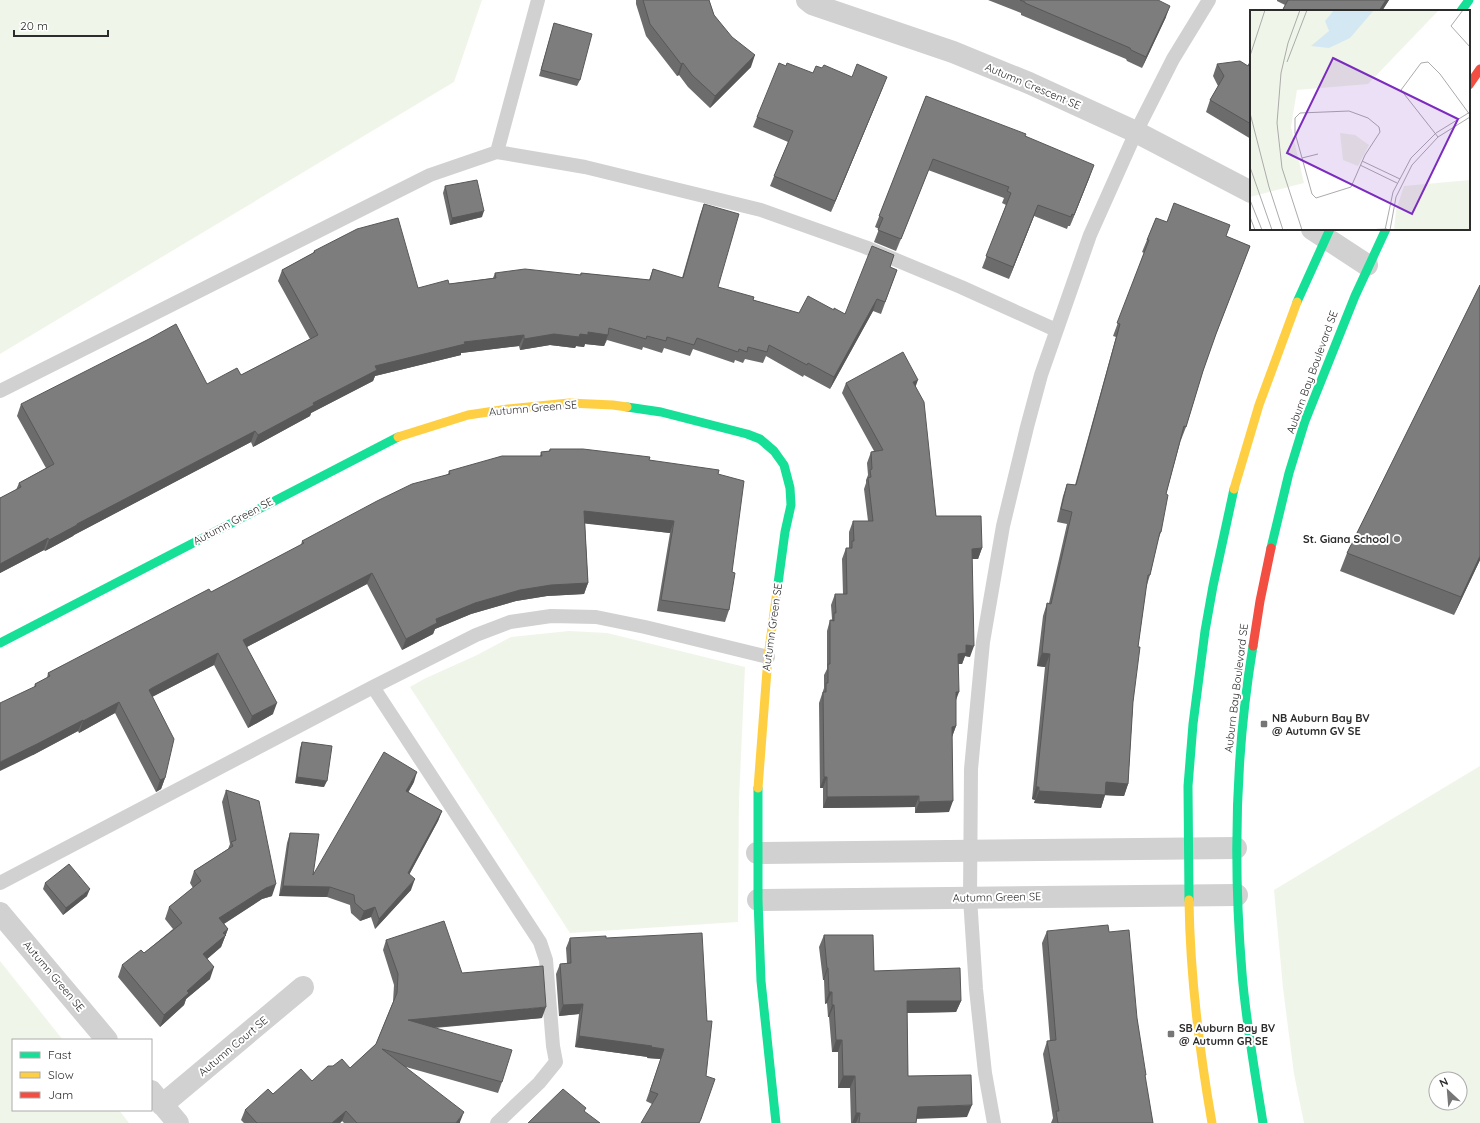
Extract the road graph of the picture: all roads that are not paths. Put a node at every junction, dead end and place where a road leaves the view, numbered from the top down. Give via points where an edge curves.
1 (538, 0) edge
2 (807, 0) edge
3 (1209, 0) edge
4 (1469, 0) edge
5 (1462, 10) edge
6 (1480, 70) edge
7 (1470, 84) edge
8 (1136, 132) junction
9 (497, 152) junction
10 (1250, 191) edge
11 (1385, 230) edge
12 (1322, 232) edge
13 (1367, 265) junction
14 (1056, 330) junction
15 (0, 391) edge
16 (0, 642) edge
17 (768, 657) junction
18 (373, 687) junction
19 (1236, 848) junction
20 (1187, 849) junction
21 (970, 852) junction
22 (757, 853) junction
23 (0, 883) edge
24 (1187, 895) junction
25 (1237, 895) junction
26 (970, 898) junction
27 (758, 900) junction
28 (0, 912) edge
29 (303, 988) dead end
30 (106, 1039) edge
31 (157, 1098) edge
32 (178, 1123) edge
33 (497, 1123) edge
34 (776, 1123) edge
35 (994, 1123) edge
36 (1212, 1123) edge
37 (1264, 1123) edge

1 - 9 lane
2 - 8 street, Autumn Crescent SE via 812,4 953,52
3 - 8 lane via 1173,59
4 - 5 street
6 - 7 street
8 - 10 street, Autumn Crescent SE
8 - 14 lane via 1090,235
9 - 14 lane via 585,167 761,210 865,247
9 - 15 lane via 430,175
11 - 13 street, Auburn Bay Boulevard SE
12 - 13 street
12 - 20 street via 1264,389 1239,468 1212,586 1195,701 1188,779
13 - 19 street, Auburn Bay Boulevard SE via 1305,421 1266,565 1250,653 1240,741
14 - 21 lane via 1041,375 1003,526 983,642 971,769
16 - 17 street, Autumn Green SE via 394,438 468,415 569,403 613,405 661,412 747,434 760,439 774,451 784,465 788,477 791,505
17 - 18 lane via 596,617 551,616 510,622 476,635
17 - 22 street, Autumn Green SE via 758,781
18 - 23 lane
18 - 33 lane via 540,942 546,960 556,1062 539,1083
19 - 20 street
19 - 25 street, Auburn Bay Boulevard SE
20 - 21 street
20 - 24 street
21 - 22 street
21 - 26 lane
22 - 27 street, Autumn Green SE
24 - 25 street, Autumn Green SE
24 - 26 street, Autumn Green SE
24 - 36 street via 1195,1004
25 - 37 street, Auburn Bay Boulevard SE via 1247,1030
26 - 27 street, Autumn Green SE
26 - 35 lane via 976,989 985,1073
27 - 34 street, Autumn Green SE via 761,981
28 - 30 street, Autumn Green SE
29 - 31 street, Autumn Court SE
31 - 32 street

